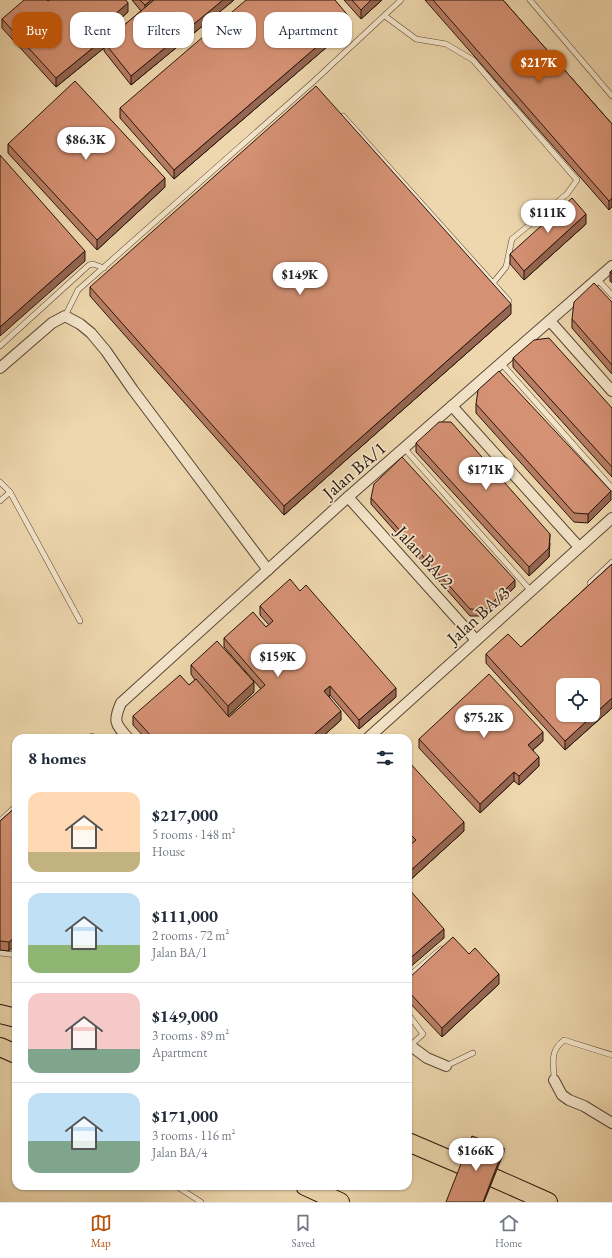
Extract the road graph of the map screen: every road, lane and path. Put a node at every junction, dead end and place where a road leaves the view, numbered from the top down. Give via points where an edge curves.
1 (402, 0) edge
2 (530, 0) edge
3 (385, 16) junction
4 (313, 82) junction
5 (318, 88) edge
6 (612, 96) edge
7 (340, 112) edge
8 (612, 266) edge
9 (104, 268) junction
10 (597, 279) junction
11 (493, 283) junction
12 (612, 296) edge
13 (509, 301) edge
14 (65, 316) junction
15 (550, 321) junction
16 (0, 346) edge
17 (501, 364) junction
18 (0, 368) edge
19 (612, 391) edge
20 (452, 406) junction
21 (404, 448) junction
22 (0, 482) edge
23 (612, 488) edge
24 (10, 492) junction
25 (348, 497) junction
26 (0, 502) edge
27 (612, 518) edge
28 (579, 547) junction
29 (612, 562) edge
30 (268, 570) junction
31 (590, 583) edge
32 (531, 591) junction
33 (80, 621) dead end
34 (476, 640) junction
35 (124, 734) edge
36 (372, 734) edge
37 (12, 810) edge
38 (0, 821) edge
39 (445, 945) edge
40 (0, 953) edge
41 (12, 954) edge
42 (412, 974) edge
43 (0, 1014) edge
44 (12, 1017) edge
45 (412, 1019) edge
46 (412, 1043) edge
47 (412, 1047) edge
48 (473, 1054) dead end
49 (612, 1055) edge
50 (446, 1066) joint
51 (554, 1080) joint
52 (612, 1123) edge
53 (412, 1144) edge
54 (462, 1165) edge
55 (494, 1178) edge
56 (182, 1190) edge
57 (312, 1190) edge
58 (329, 1199) edge
59 (201, 1202) edge
60 (548, 1202) edge

1 - 3 lane
2 - 6 lane
3 - 4 lane
3 - 11 lane via 416,39 446,44 473,60 577,180 567,194 512,239 506,267
4 - 5 lane
4 - 9 lane
7 - 11 lane
8 - 10 street, Jalan BA/1
9 - 14 lane via 78,290
9 - 16 lane via 89,265
10 - 12 lane
10 - 15 street, Jalan BA/1
11 - 13 lane
14 - 18 street via 52,323
14 - 30 street via 80,324 101,345
15 - 17 street, Jalan BA/1
15 - 19 street
17 - 20 street, Jalan BA/1
17 - 23 lane
20 - 21 street, Jalan BA/1
20 - 28 street
21 - 25 street, Jalan BA/1
21 - 32 lane
22 - 24 lane
24 - 26 lane
24 - 33 lane
25 - 30 street, Jalan BA/1
25 - 34 street, Jalan BA/2
27 - 28 street, Jalan BA/3
28 - 32 street, Jalan BA/3
29 - 31 lane
30 - 35 street, Jalan BA/1 via 121,703 116,715 118,727
32 - 34 street, Jalan BA/3
34 - 36 street, Jalan BA/3
37 - 38 lane
39 - 42 lane
40 - 41 lane
43 - 44 highway
45 - 46 lane via 423,1034
47 - 50 street via 427,1058
48 - 50 lane
49 - 51 lane via 564,1040 557,1045 554,1052
51 - 52 street via 562,1095
53 - 54 highway
55 - 60 highway
56 - 59 lane
57 - 58 highway

